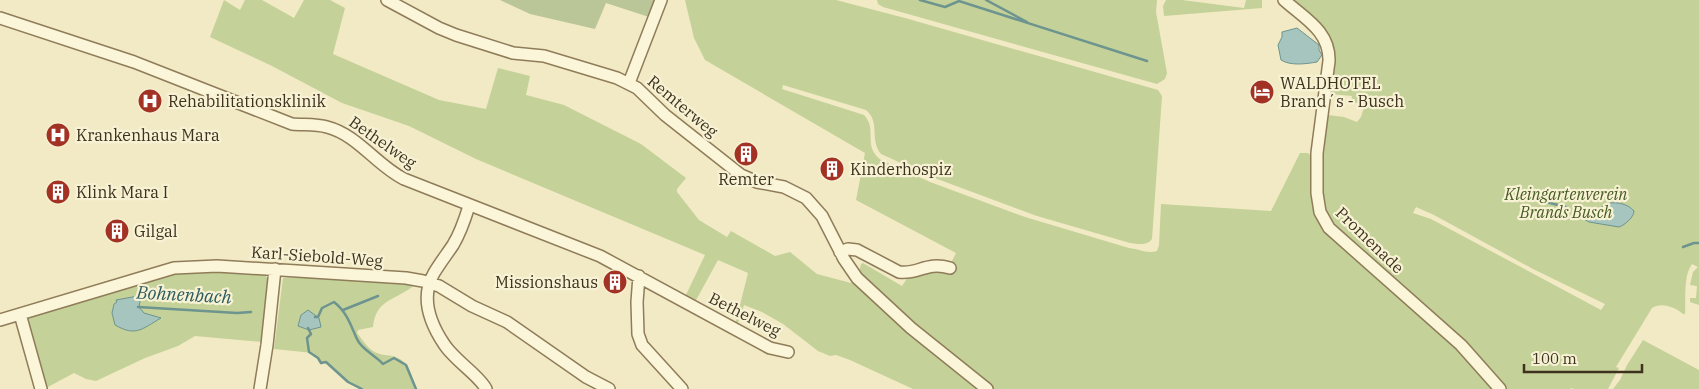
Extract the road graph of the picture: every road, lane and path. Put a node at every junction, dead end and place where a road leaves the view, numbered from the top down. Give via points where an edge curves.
1 (387, 0) edge
2 (661, 0) edge
3 (1284, 0) edge
4 (0, 18) edge
5 (629, 83) junction
6 (469, 206) junction
7 (840, 252) junction
8 (950, 268) dead end
9 (276, 270) junction
10 (639, 276) junction
11 (429, 283) junction
12 (20, 314) junction
13 (0, 320) edge
14 (788, 352) dead end
15 (41, 389) edge
16 (260, 389) edge
17 (486, 389) edge
18 (609, 389) edge
19 (682, 389) edge
20 (987, 389) edge
21 (1500, 389) edge

1 - 5 street, Remterweg via 456,35 513,53 544,56
2 - 5 street
3 - 21 street, Promenade via 1318,29 1328,46 1329,61 1317,153 1317,192 1323,218 1329,228 1461,345
4 - 6 street, Bethelweg via 134,62 292,124 340,131 396,175
5 - 7 street, Remterweg via 741,175 784,187 806,198 822,216
6 - 10 street, Bethelweg via 600,256
6 - 11 street via 460,232
7 - 8 street via 857,250 899,272 931,265
7 - 20 street, Remterweg via 851,270 870,290
9 - 11 street, Karl-Siebold-Weg via 406,278
9 - 12 street, Karl-Siebold-Weg via 217,266 174,268
9 - 16 street
10 - 14 street, Bethelweg via 770,348
10 - 19 street via 638,334 642,345
11 - 17 street via 426,296 436,330 452,355
11 - 18 street, Karl-Siebold-Weg via 507,322 586,377
12 - 13 street, Karl-Siebold-Weg
12 - 15 street

